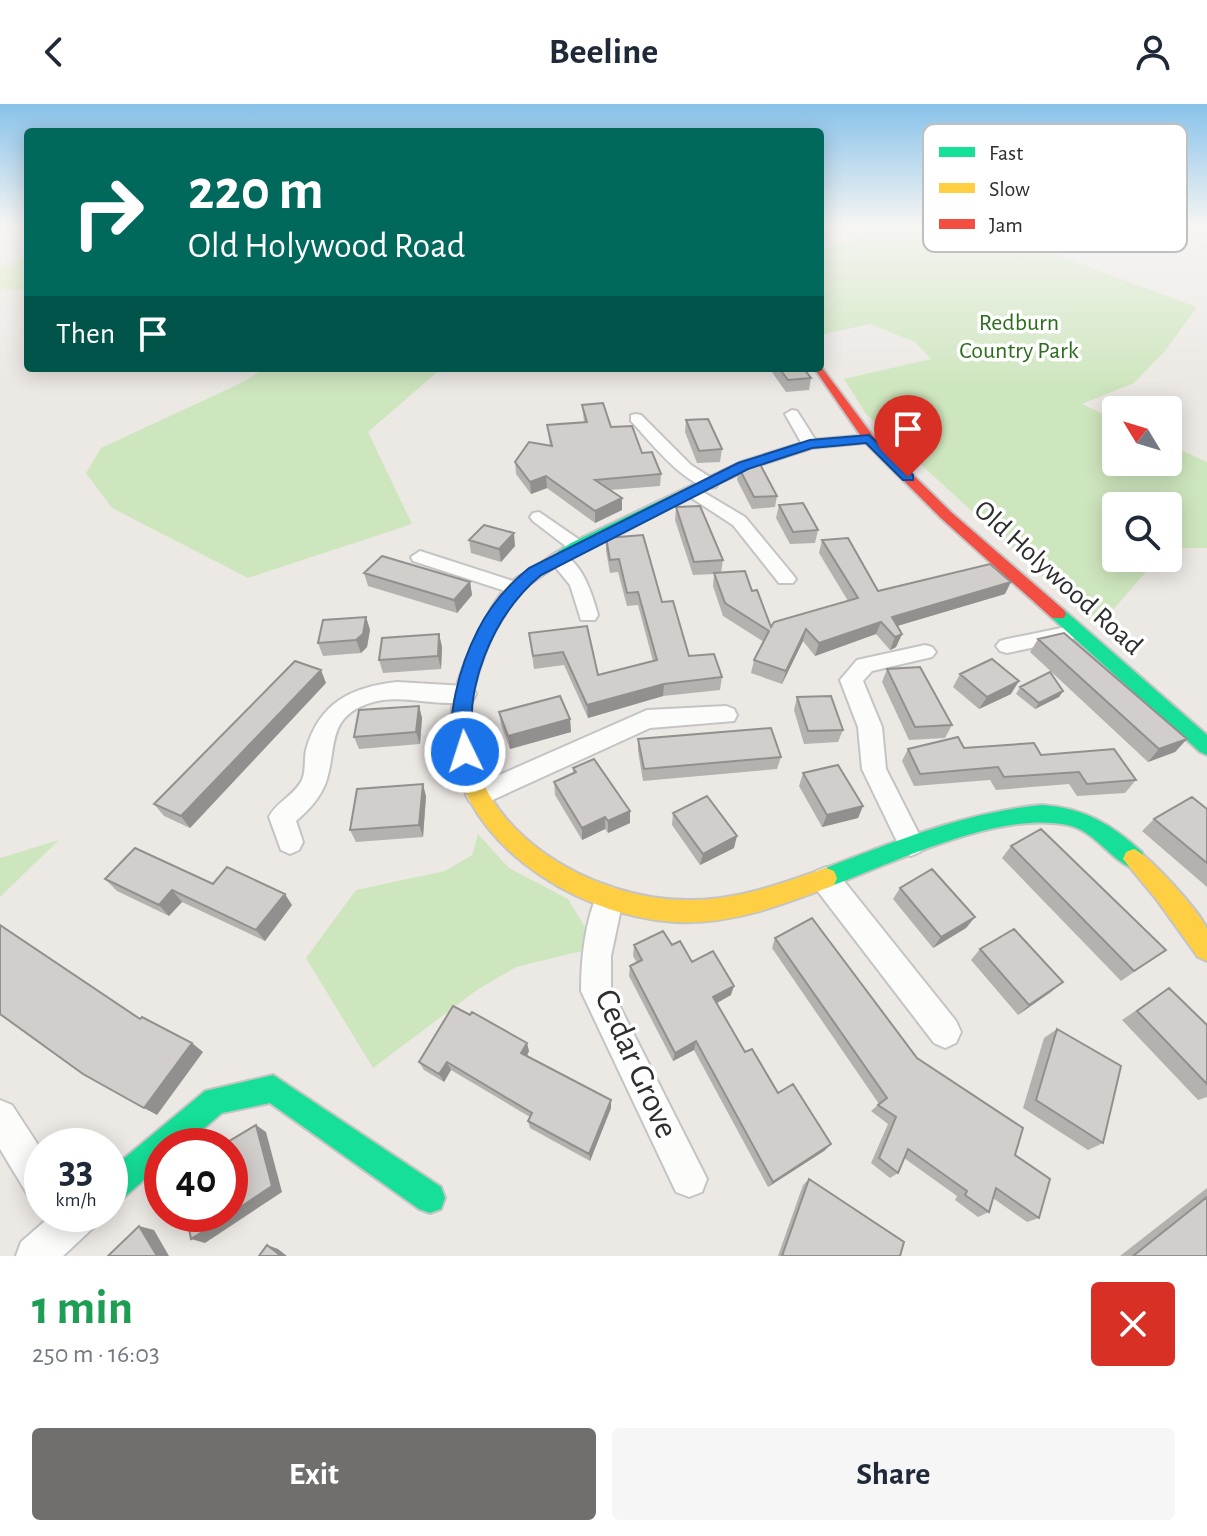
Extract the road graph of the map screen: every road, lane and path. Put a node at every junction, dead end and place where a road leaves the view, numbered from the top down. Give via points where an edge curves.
1 (822, 372) edge
2 (792, 414) dead end
3 (636, 418) dead end
4 (869, 439) junction
5 (810, 444) junction
6 (702, 487) junction
7 (539, 517) dead end
8 (578, 547) junction
9 (420, 557) dead end
10 (557, 558) junction
11 (786, 579) dead end
12 (515, 588) junction
13 (588, 615) dead end
14 (1075, 632) junction
15 (1007, 646) dead end
16 (925, 652) dead end
17 (465, 694) junction
18 (726, 715) dead end
19 (1207, 747) edge
20 (479, 795) junction
21 (290, 842) dead end
22 (911, 844) junction
23 (826, 880) junction
24 (609, 899) junction
25 (1207, 949) edge
26 (945, 1032) dead end
27 (0, 1117) edge
28 (24, 1155) edge
29 (128, 1174) edge
30 (689, 1179) dead end
31 (430, 1198) dead end
32 (57, 1232) edge
33 (35, 1256) edge

1 - 4 street, Old Holywood Road
2 - 5 street
3 - 6 street
4 - 5 street
4 - 14 street, Old Holywood Road
5 - 6 street via 743,466
6 - 8 street
6 - 11 street via 739,521
7 - 8 street
8 - 10 street
9 - 12 street
10 - 12 street
10 - 13 street via 579,584
12 - 17 street via 485,632
14 - 15 street
14 - 19 street, Old Holywood Road
16 - 22 street via 865,665 851,680 870,727 874,769
17 - 20 street via 460,728
17 - 21 street via 386,691 355,696 329,720 318,749 316,776 299,805 282,817
18 - 20 street via 647,719
20 - 24 street via 497,824 551,872
22 - 23 street
22 - 25 street via 1016,817 1069,815 1108,834 1164,888
23 - 24 street via 756,904 705,912 650,910
23 - 26 street
24 - 30 street, Cedar Grove via 596,956 596,991
27 - 28 street
29 - 31 street via 215,1101 273,1089
32 - 33 street

